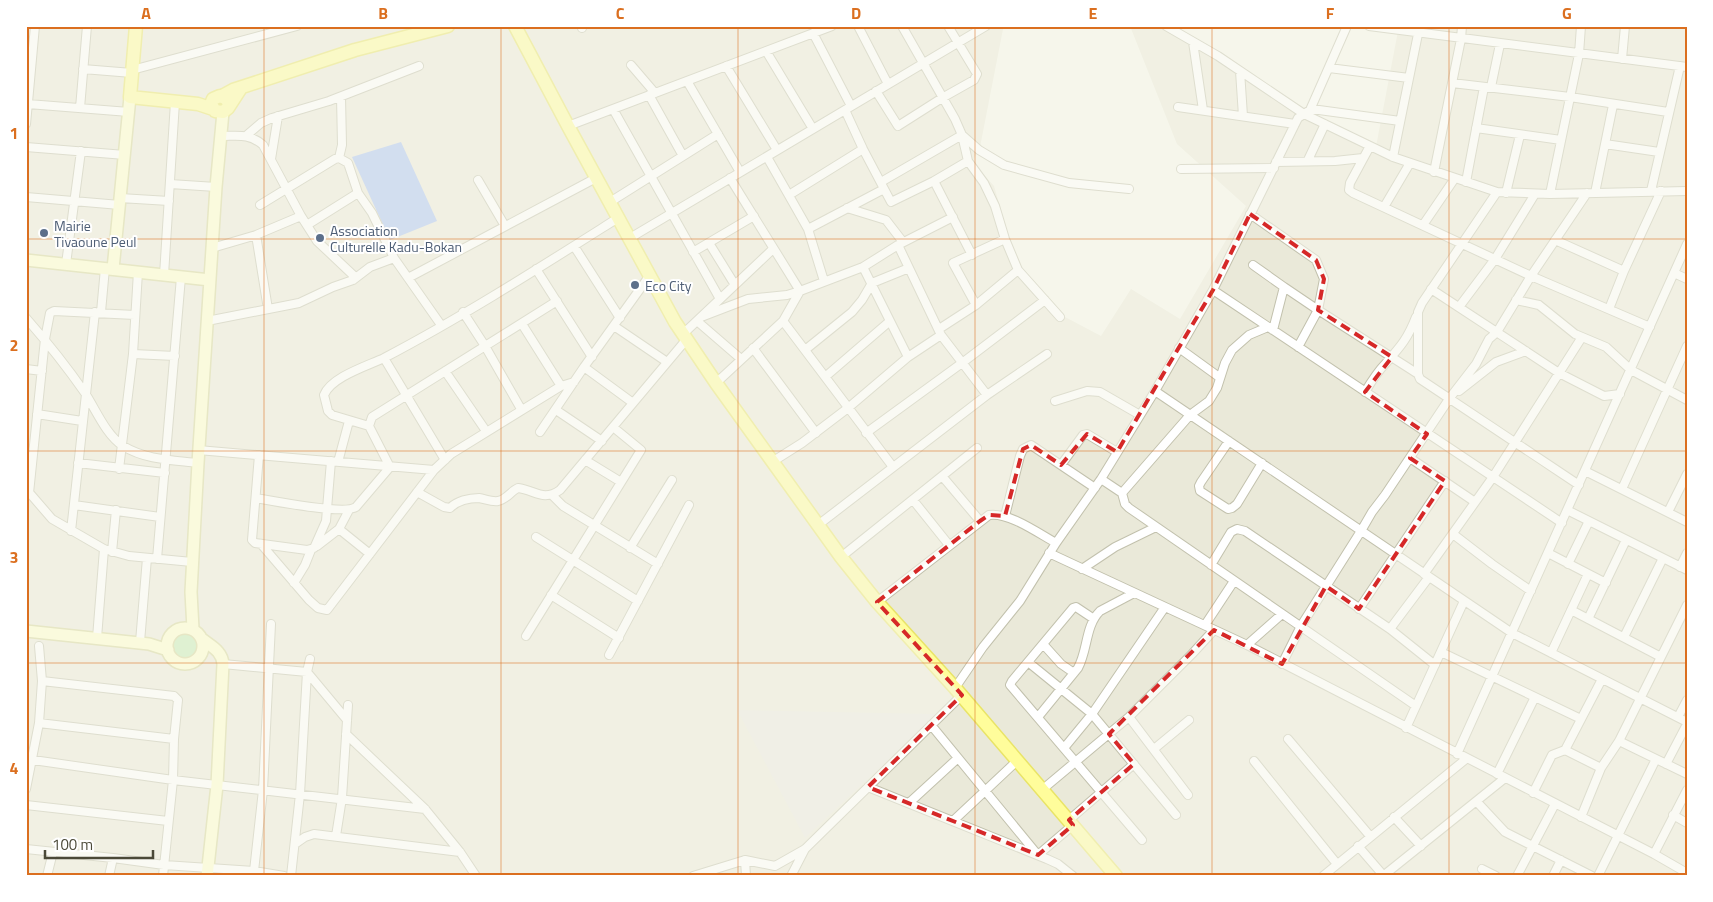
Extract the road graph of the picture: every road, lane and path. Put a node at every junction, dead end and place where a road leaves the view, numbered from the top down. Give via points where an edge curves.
1 (35, 26) edge
2 (87, 26) edge
3 (136, 26) edge
4 (297, 26) edge
5 (448, 26) edge
6 (515, 26) edge
7 (832, 26) edge
8 (858, 26) edge
9 (902, 26) edge
10 (948, 26) edge
11 (986, 26) edge
12 (1166, 26) edge
13 (1347, 26) edge
14 (1369, 26) edge
15 (1462, 26) edge
16 (1581, 26) edge
17 (1625, 26) edge
18 (813, 33) junction
19 (1418, 34) junction
20 (1461, 39) junction
21 (1193, 42) junction
22 (958, 43) junction
23 (1500, 44) junction
24 (30, 47) edge
25 (766, 51) junction
26 (1579, 54) junction
27 (1622, 59) junction
28 (923, 64) junction
29 (631, 65) dead end
30 (419, 66) dead end
31 (726, 66) junction
32 (1684, 67) edge
33 (1329, 68) junction
34 (83, 69) junction
35 (1240, 71) junction
36 (132, 72) junction
37 (1409, 78) junction
38 (687, 81) junction
39 (1452, 83) junction
40 (888, 84) junction
41 (28, 86) edge
42 (1487, 87) junction
43 (876, 91) junction
44 (652, 94) junction
45 (130, 97) junction
46 (340, 97) junction
47 (1570, 97) junction
48 (942, 98) junction
49 (175, 102) junction
50 (28, 104) junction
51 (220, 104) junction
52 (1613, 105) junction
53 (1178, 107) dead end
54 (80, 108) junction
55 (848, 108) junction
56 (613, 109) junction
57 (1203, 110) junction
58 (129, 112) junction
59 (1307, 112) junction
60 (1668, 112) junction
61 (278, 116) junction
62 (1243, 116) junction
63 (1400, 121) junction
64 (26, 124) edge
65 (1296, 124) junction
66 (1325, 124) junction
67 (568, 126) junction
68 (1476, 128) junction
69 (813, 129) junction
70 (718, 134) junction
71 (247, 135) junction
72 (962, 135) junction
73 (1520, 135) junction
74 (221, 136) junction
75 (1562, 140) junction
76 (1605, 144) junction
77 (1370, 146) junction
78 (26, 147) edge
79 (863, 149) junction
80 (777, 150) junction
81 (81, 151) junction
82 (1659, 152) junction
83 (125, 156) junction
84 (683, 156) junction
85 (767, 157) junction
86 (1393, 157) junction
87 (339, 158) junction
88 (1363, 158) junction
89 (271, 159) junction
90 (1308, 160) junction
91 (968, 161) junction
92 (1410, 164) junction
93 (1275, 165) junction
94 (1181, 169) dead end
95 (740, 172) junction
96 (1434, 172) junction
97 (651, 176) junction
98 (596, 178) junction
99 (730, 178) junction
100 (1456, 178) junction
101 (478, 180) dead end
102 (934, 181) junction
103 (1466, 182) junction
104 (170, 184) junction
105 (883, 185) junction
106 (216, 187) junction
107 (287, 189) junction
108 (1129, 189) dead end
109 (1651, 191) junction
110 (1661, 191) junction
111 (1687, 191) edge
112 (1498, 192) junction
113 (358, 193) junction
114 (1591, 193) junction
115 (1506, 194) junction
116 (1535, 194) junction
117 (1550, 194) junction
118 (789, 195) junction
119 (26, 197) edge
120 (73, 201) junction
121 (120, 201) junction
122 (168, 201) junction
123 (610, 202) junction
124 (260, 205) dead end
125 (1384, 207) junction
126 (848, 208) junction
127 (672, 213) junction
128 (1250, 214) junction
129 (301, 216) junction
130 (754, 216) junction
131 (953, 216) junction
132 (618, 218) junction
133 (307, 225) junction
134 (1423, 225) junction
135 (505, 226) junction
136 (808, 229) junction
137 (256, 235) junction
138 (630, 238) junction
139 (1005, 239) junction
140 (1555, 240) junction
141 (708, 243) junction
142 (901, 243) junction
143 (1462, 243) junction
144 (1687, 244) edge
145 (574, 246) junction
146 (212, 248) junction
147 (773, 249) junction
148 (693, 252) junction
149 (972, 255) junction
150 (394, 258) junction
151 (1495, 259) junction
152 (26, 260) edge
153 (66, 264) junction
154 (1253, 265) dead end
155 (863, 267) junction
156 (909, 268) junction
157 (109, 269) junction
158 (536, 269) junction
159 (1018, 270) junction
160 (1624, 271) junction
161 (138, 272) junction
162 (1674, 273) junction
163 (164, 275) junction
164 (650, 275) junction
165 (1531, 276) junction
166 (181, 277) junction
167 (408, 278) junction
168 (1687, 279) edge
169 (210, 280) junction
170 (353, 280) junction
171 (824, 281) junction
172 (872, 283) junction
173 (735, 285) junction
174 (1284, 287) junction
175 (1431, 289) junction
176 (1212, 290) junction
177 (800, 291) junction
178 (720, 299) junction
179 (1044, 300) junction
180 (1516, 300) junction
181 (557, 302) junction
182 (976, 305) junction
183 (1459, 307) junction
184 (268, 309) junction
185 (1609, 309) junction
186 (1318, 310) junction
187 (98, 312) junction
188 (463, 312) junction
189 (1418, 312) junction
190 (135, 315) junction
191 (1060, 317) dead end
192 (26, 318) edge
193 (620, 318) junction
194 (699, 319) junction
195 (207, 320) junction
196 (783, 321) junction
197 (890, 322) junction
198 (522, 324) junction
199 (441, 325) junction
200 (614, 326) junction
201 (1650, 327) junction
202 (1271, 328) junction
203 (940, 332) junction
204 (1497, 332) junction
205 (685, 337) junction
206 (1582, 337) junction
207 (45, 339) junction
208 (485, 346) junction
209 (1687, 346) edge
210 (1298, 347) junction
211 (753, 348) junction
212 (1179, 348) junction
213 (805, 350) junction
214 (1526, 352) junction
215 (133, 354) junction
216 (1047, 354) dead end
217 (175, 356) junction
218 (908, 356) junction
219 (592, 357) junction
220 (1392, 357) junction
221 (1685, 357) edge
222 (384, 358) junction
223 (741, 359) junction
224 (667, 362) junction
225 (962, 363) junction
226 (584, 367) junction
227 (26, 369) edge
228 (42, 370) junction
229 (1630, 370) junction
230 (445, 371) junction
231 (1559, 373) junction
232 (1418, 374) junction
233 (825, 377) junction
234 (1220, 377) junction
235 (574, 382) junction
236 (716, 383) junction
237 (561, 386) junction
238 (1667, 390) junction
239 (1155, 391) junction
240 (1365, 392) junction
241 (85, 393) junction
242 (406, 394) junction
243 (1620, 394) junction
244 (988, 395) junction
245 (1449, 399) junction
246 (1687, 400) edge
247 (1055, 401) dead end
248 (633, 403) junction
249 (848, 408) junction
250 (521, 409) junction
251 (556, 410) junction
252 (37, 414) junction
253 (1140, 414) junction
254 (1190, 414) junction
255 (82, 421) junction
256 (349, 421) junction
257 (369, 426) junction
258 (613, 427) junction
259 (486, 432) junction
260 (540, 432) dead end
261 (816, 432) junction
262 (866, 433) junction
263 (1426, 434) junction
264 (1228, 440) junction
265 (602, 441) junction
266 (1515, 443) junction
267 (121, 445) junction
268 (976, 448) dead end
269 (198, 450) junction
270 (1117, 452) junction
271 (259, 455) junction
272 (1410, 458) junction
273 (166, 460) junction
274 (445, 460) junction
275 (585, 460) junction
276 (335, 462) junction
277 (772, 462) junction
278 (78, 463) junction
279 (198, 463) junction
280 (1262, 463) junction
281 (1061, 465) junction
282 (390, 466) junction
283 (893, 467) junction
284 (119, 468) junction
285 (434, 470) junction
286 (1585, 471) junction
287 (164, 473) junction
288 (1687, 474) edge
289 (942, 476) junction
290 (1493, 477) junction
291 (1101, 479) junction
292 (672, 480) dead end
293 (1444, 481) junction
294 (621, 482) junction
295 (1579, 485) junction
296 (1095, 488) junction
297 (1622, 489) junction
298 (28, 491) edge
299 (417, 492) junction
300 (1122, 492) junction
301 (552, 495) junction
302 (256, 498) junction
303 (913, 500) junction
304 (1476, 502) junction
305 (74, 505) junction
306 (689, 505) dead end
307 (327, 508) junction
308 (116, 510) junction
309 (349, 510) junction
310 (1568, 510) junction
311 (1668, 512) junction
312 (160, 516) junction
313 (1005, 516) junction
314 (980, 521) junction
315 (1589, 521) junction
316 (1687, 522) edge
317 (1562, 523) junction
318 (818, 525) junction
319 (594, 526) junction
320 (1156, 527) junction
321 (339, 529) junction
322 (71, 531) junction
323 (1361, 531) junction
324 (1453, 534) junction
325 (536, 537) dead end
326 (1626, 540) junction
327 (1056, 542) junction
328 (261, 544) junction
329 (949, 546) junction
330 (630, 548) junction
331 (313, 549) junction
332 (108, 550) junction
333 (1049, 553) junction
334 (1548, 553) junction
335 (1687, 553) edge
336 (370, 554) junction
337 (1396, 554) junction
338 (841, 557) junction
339 (147, 558) junction
340 (1663, 558) junction
341 (157, 559) junction
342 (572, 560) junction
343 (192, 562) junction
344 (658, 564) junction
345 (1568, 564) junction
346 (1211, 565) junction
347 (1082, 568) junction
348 (1684, 568) edge
349 (1588, 574) junction
350 (1426, 575) junction
351 (1234, 581) junction
352 (294, 583) junction
353 (1606, 583) junction
354 (1326, 586) junction
355 (1531, 590) junction
356 (191, 592) junction
357 (1134, 593) junction
358 (551, 595) junction
359 (638, 601) junction
360 (1464, 601) junction
361 (877, 602) junction
362 (1687, 605) edge
363 (1166, 607) junction
364 (1359, 609) junction
365 (1571, 610) junction
366 (1282, 614) junction
367 (1094, 619) junction
368 (1588, 619) junction
369 (1683, 620) edge
370 (271, 624) dead end
371 (1205, 625) junction
372 (1300, 626) junction
373 (1390, 629) junction
374 (194, 630) junction
375 (1214, 630) junction
376 (26, 631) edge
377 (176, 631) junction
378 (1512, 633) junction
379 (526, 636) dead end
380 (1624, 637) junction
381 (97, 638) junction
382 (619, 638) junction
383 (202, 639) junction
384 (144, 643) junction
385 (1043, 644) junction
386 (1247, 645) junction
387 (39, 646) dead end
388 (168, 650) junction
389 (219, 651) junction
390 (1442, 652) junction
391 (1551, 653) junction
392 (201, 654) junction
393 (609, 655) dead end
394 (1661, 657) junction
395 (310, 659) dead end
396 (1028, 662) junction
397 (224, 664) junction
398 (1282, 664) junction
399 (1436, 665) junction
400 (268, 667) junction
401 (307, 672) junction
402 (1074, 673) junction
403 (1492, 676) junction
404 (1602, 679) junction
405 (42, 681) junction
406 (1061, 688) junction
407 (959, 691) junction
408 (1535, 697) junction
409 (1640, 698) junction
410 (1687, 700) edge
411 (348, 705) dead end
412 (1416, 706) junction
413 (1092, 714) junction
414 (1129, 717) junction
415 (1678, 717) junction
416 (1038, 718) junction
417 (1581, 719) junction
418 (347, 720) junction
419 (1189, 720) dead end
420 (39, 723) junction
421 (1687, 723) edge
422 (932, 725) junction
423 (1406, 728) junction
424 (346, 734) junction
425 (1109, 734) junction
426 (174, 738) junction
427 (1288, 740) dead end
428 (1619, 741) junction
429 (1064, 748) junction
430 (1154, 750) junction
431 (1566, 750) junction
432 (1457, 754) junction
433 (958, 758) junction
434 (1466, 759) junction
435 (1656, 759) junction
436 (29, 760) edge
437 (1018, 760) junction
438 (1254, 760) dead end
439 (1075, 762) junction
440 (1134, 764) junction
441 (1666, 764) junction
442 (1601, 768) junction
443 (1497, 774) junction
444 (1687, 774) edge
445 (1505, 778) junction
446 (173, 780) junction
447 (217, 785) junction
448 (868, 787) junction
449 (26, 789) edge
450 (1043, 789) junction
451 (263, 790) junction
452 (1687, 790) edge
453 (986, 791) junction
454 (1101, 792) junction
455 (1533, 793) junction
456 (300, 794) junction
457 (1188, 795) dead end
458 (342, 798) junction
459 (1477, 802) junction
460 (909, 803) junction
461 (1555, 804) junction
462 (26, 805) edge
463 (425, 810) junction
464 (1176, 815) dead end
465 (1674, 815) junction
466 (1394, 817) junction
467 (1581, 817) junction
468 (168, 821) junction
469 (953, 821) junction
470 (1071, 823) junction
471 (1687, 823) edge
472 (336, 836) junction
473 (1370, 836) junction
474 (1618, 836) junction
475 (1142, 840) dead end
476 (295, 844) junction
477 (1358, 846) junction
478 (1421, 846) junction
479 (1534, 846) junction
480 (26, 849) edge
481 (805, 849) junction
482 (53, 852) junction
483 (460, 852) junction
484 (1654, 854) junction
485 (1038, 855) junction
486 (112, 858) junction
487 (745, 860) junction
488 (1560, 860) junction
489 (1337, 864) junction
490 (164, 865) junction
491 (1394, 868) junction
492 (1482, 869) dead end
493 (254, 871) junction
494 (207, 872) edge
495 (1687, 873) edge
496 (47, 876) edge
497 (109, 876) edge
498 (163, 876) edge
499 (284, 876) edge
500 (291, 876) edge
501 (476, 876) edge
502 (693, 876) edge
503 (746, 876) edge
504 (791, 876) edge
505 (1073, 876) edge
506 (1116, 876) edge
507 (1323, 876) edge
508 (1383, 876) edge
509 (1399, 876) edge
510 (1496, 876) edge
511 (1517, 876) edge
512 (1553, 876) edge
513 (1592, 876) edge
514 (1598, 876) edge

1 - 24 street
2 - 34 street
3 - 36 main road
4 - 36 street
5 - 51 main road via 355,50 241,88
6 - 67 main road
7 - 18 street
8 - 40 street
9 - 28 street
10 - 22 street
11 - 22 street
12 - 21 street
13 - 33 street
14 - 19 street
15 - 20 street
16 - 26 street
17 - 27 street
18 - 25 street
18 - 55 street
19 - 20 street
19 - 37 street
20 - 23 street
20 - 39 street
21 - 35 street
21 - 57 street
22 - 28 street
22 - 48 street via 977,74 974,80
23 - 26 street
23 - 42 street
24 - 41 street
25 - 31 street
25 - 69 street
26 - 27 street
26 - 47 street
27 - 32 street
28 - 40 street
28 - 48 street
29 - 44 street
30 - 46 street
31 - 38 street
31 - 80 street
32 - 60 street
33 - 37 street
33 - 59 street
34 - 36 street
34 - 54 street
35 - 59 street
35 - 62 street
36 - 45 main road
37 - 63 street
38 - 44 street
38 - 70 street
39 - 42 street
39 - 96 street
40 - 43 street
41 - 50 street
42 - 47 street
42 - 68 street
43 - 48 street via 898,126
43 - 55 street
44 - 56 street
44 - 84 street
45 - 49 main road
45 - 58 street
46 - 61 street
46 - 87 street via 342,145
47 - 52 street
47 - 75 street
48 - 72 street
49 - 51 main road
49 - 104 street
50 - 54 street
50 - 64 street
51 - 74 street
52 - 60 street
52 - 76 street
53 - 57 street
54 - 58 street
55 - 69 street
55 - 79 street
56 - 67 street
56 - 97 street
57 - 62 street
58 - 83 street
59 - 63 street
59 - 65 street via 1298,118
59 - 66 street
60 - 82 street
61 - 71 street via 261,123
61 - 89 street
62 - 65 street
63 - 86 street
65 - 93 street
66 - 77 street
66 - 90 street
67 - 98 main road
68 - 73 street
68 - 103 street
69 - 80 street
70 - 84 street
70 - 95 street
71 - 74 street
71 - 89 street via 256,139
72 - 91 street
72 - 105 street
72 - 108 street via 1004,165 1069,184
73 - 75 street
73 - 115 street
74 - 106 street
75 - 117 street
76 - 82 street
76 - 114 street
77 - 86 street
77 - 88 street
78 - 81 street
79 - 105 street
79 - 118 street
80 - 85 street
81 - 83 street
81 - 120 street
82 - 109 street
83 - 121 street
84 - 97 street
85 - 95 street
85 - 118 street
86 - 92 street
87 - 107 street
87 - 113 street via 348,163
88 - 90 street
88 - 125 street via 1349,190
89 - 107 street
90 - 93 street
91 - 102 street
91 - 139 street via 995,206
92 - 96 street
92 - 125 street
93 - 94 street
93 - 128 street
95 - 99 street
96 - 100 street
97 - 123 street
97 - 127 street
98 - 123 main road
98 - 135 street
99 - 127 street
99 - 130 street
100 - 103 street
100 - 134 street
101 - 135 street
102 - 105 street via 892,202
102 - 131 street
103 - 112 street
104 - 106 street
104 - 122 street
105 - 126 street
106 - 146 street
107 - 124 street
107 - 129 street
109 - 110 street
109 - 114 street
110 - 111 street
110 - 160 street
112 - 115 street
112 - 143 street
113 - 133 street
113 - 150 street via 372,213
114 - 117 street
114 - 140 street
115 - 116 street
116 - 117 street
116 - 151 street
118 - 136 street
119 - 120 street
120 - 121 street
120 - 153 street
121 - 122 street
121 - 157 street
122 - 163 street
123 - 132 main road
125 - 134 street
126 - 136 street
126 - 142 street via 886,220
127 - 138 street
127 - 148 street
128 - 176 street
128 - 186 street via 1316,260 1324,279
129 - 133 street
129 - 137 street
130 - 141 street
130 - 147 street
131 - 142 street
131 - 149 street
132 - 138 main road
132 - 145 street
133 - 170 street via 317,242 353,275
134 - 143 street
135 - 167 street
136 - 171 street
137 - 146 street
137 - 184 street
138 - 164 main road
139 - 149 street
139 - 159 street
140 - 160 street
140 - 165 street
141 - 148 street
141 - 173 street
142 - 155 street
142 - 156 street
143 - 151 street
143 - 175 street
144 - 162 street
145 - 158 street
145 - 193 street
146 - 169 street
147 - 173 street
147 - 177 street
148 - 178 street
149 - 182 street via 953,263
150 - 167 street
150 - 170 street via 370,267
151 - 165 street
151 - 183 street
152 - 153 street
153 - 157 street
154 - 174 street
155 - 171 street
155 - 172 street
156 - 172 street
156 - 203 street
157 - 161 street
157 - 187 street
158 - 181 street
158 - 188 street
159 - 179 street
159 - 182 street
160 - 185 street
161 - 163 street
161 - 190 street
162 - 168 street
162 - 201 street
163 - 166 street
164 - 193 street
164 - 205 main road
165 - 180 street
165 - 185 street
166 - 169 street
166 - 217 street
167 - 199 street
169 - 195 street
170 - 184 street via 300,303
171 - 177 street
172 - 197 street
172 - 213 street via 852,312
173 - 178 street
174 - 186 street
174 - 202 street
175 - 183 street
175 - 189 street
176 - 202 street
176 - 212 street
177 - 194 street via 748,300
177 - 196 street
178 - 194 street
179 - 191 street
179 - 225 street
180 - 204 street
180 - 206 street via 1540,305
181 - 198 street
181 - 219 street
182 - 203 street
183 - 204 street
184 - 195 street
185 - 201 street
186 - 210 street
186 - 220 street
187 - 190 street
187 - 207 street via 54,311 48,316
187 - 241 street
188 - 199 street
188 - 208 street
189 - 220 street via 1411,330
189 - 232 street
190 - 215 street
192 - 207 street
193 - 200 street
194 - 205 street
194 - 223 street
195 - 269 street
196 - 211 street
196 - 213 street
197 - 218 street
197 - 233 street
198 - 208 street
198 - 237 street
199 - 222 street
200 - 219 street
200 - 224 street
201 - 229 street
202 - 210 street
202 - 234 street via 1249,335 1238,343
203 - 218 street
203 - 225 street
204 - 214 street
204 - 245 street via 1488,339 1476,364
205 - 224 street
205 - 236 main road
206 - 229 street via 1606,347
206 - 231 street
207 - 228 street
207 - 241 street
208 - 230 street
208 - 250 street
209 - 221 street
210 - 240 street
211 - 223 street
211 - 261 street
212 - 234 street
212 - 239 street
213 - 233 street
214 - 231 street
214 - 245 street via 1496,362
215 - 217 street
215 - 267 street
216 - 244 street
217 - 273 street
218 - 249 street
219 - 226 street
220 - 232 street
220 - 240 street
221 - 238 street
222 - 242 street
222 - 256 street via 340,379 325,391 328,411
223 - 236 street
224 - 248 street
225 - 244 street
225 - 262 street
226 - 235 street
226 - 248 street
227 - 228 street
228 - 252 street
229 - 238 street
229 - 243 street
230 - 242 street
230 - 259 street
231 - 243 street via 1604,396
231 - 266 street
232 - 245 street via 1420,379
233 - 249 street
234 - 254 street via 1208,401
235 - 237 street
235 - 251 street
236 - 277 main road
237 - 250 street
238 - 246 street
238 - 297 street
239 - 253 street
239 - 254 street
240 - 263 street
241 - 255 street
241 - 267 street
242 - 257 street via 372,417
242 - 274 street
243 - 286 street
244 - 283 street
245 - 263 street
245 - 266 street
247 - 253 street via 1087,391 1100,392
248 - 258 street
249 - 261 street
249 - 262 street
250 - 259 street
251 - 260 street
251 - 265 street
252 - 255 street
252 - 298 street
253 - 270 street
254 - 264 street
254 - 300 street
255 - 278 street
256 - 257 street
256 - 276 street
257 - 282 street
258 - 265 street
258 - 294 street via 641,450
259 - 274 street
261 - 277 street
262 - 283 street
263 - 272 street
263 - 290 street
264 - 280 street
264 - 280 street via 1200,482 1200,491 1228,509 1232,508
265 - 275 street
266 - 290 street
266 - 295 street
267 - 273 street via 141,455
267 - 284 street
268 - 289 street
269 - 271 street
269 - 279 street
270 - 281 street via 1087,434
270 - 291 street
271 - 276 street
271 - 302 street
272 - 293 street
272 - 323 street
273 - 279 street
273 - 287 street
274 - 285 street
275 - 294 street
275 - 301 street
276 - 282 street
276 - 307 street
277 - 318 main road
278 - 284 street
278 - 305 street
279 - 343 street
280 - 323 street
281 - 296 street
281 - 313 street via 1030,445 1023,449
282 - 285 street
282 - 309 street via 356,507
283 - 318 street
284 - 287 street
285 - 299 street
286 - 295 street
286 - 297 street
287 - 312 street
288 - 311 street
289 - 303 street
289 - 314 street
290 - 304 street
290 - 317 street
291 - 296 street
291 - 300 street
292 - 330 street
293 - 304 street
293 - 337 street
294 - 319 street
295 - 310 street
296 - 327 street
297 - 311 street
298 - 322 street via 52,519
299 - 301 street via 450,508 471,499 497,502 518,488
299 - 336 street
300 - 320 street via 1125,504
301 - 319 street
302 - 307 street
302 - 328 street via 252,540
303 - 329 street
303 - 338 street
304 - 324 street
305 - 308 street
305 - 322 street
306 - 344 street
307 - 309 street
307 - 331 street via 326,521
308 - 312 street
308 - 332 street
309 - 321 street
310 - 315 street
310 - 317 street
311 - 316 street
312 - 341 street
313 - 314 street via 988,515
313 - 327 street
314 - 329 street
315 - 326 street
315 - 345 street
317 - 334 street
318 - 338 main road
319 - 330 street
319 - 342 street
320 - 346 street
320 - 347 street
321 - 331 street
321 - 336 street
322 - 332 street
323 - 337 street
323 - 354 street
324 - 350 street
324 - 355 street
325 - 342 street
326 - 340 street
326 - 353 street
327 - 333 street
328 - 331 street
328 - 352 street
329 - 361 street
330 - 344 street
331 - 352 street
332 - 339 street
332 - 381 street
333 - 347 street
333 - 407 street via 1020,601 983,647
334 - 345 street
334 - 355 street
335 - 348 street
336 - 352 street via 326,610 318,608
337 - 350 street
337 - 364 street
338 - 361 main road
339 - 341 street
339 - 384 street
340 - 348 street
340 - 380 street
341 - 343 street
342 - 358 street
342 - 359 street
343 - 356 street
344 - 359 street
345 - 349 street
346 - 351 street
346 - 354 street via 1231,532 1237,529 1245,531
347 - 357 street
349 - 353 street
349 - 365 street
350 - 360 street
350 - 373 street
351 - 366 street
351 - 371 street
353 - 368 street
354 - 364 street
354 - 372 street
355 - 378 street
356 - 374 street
356 - 377 street via 184,622
357 - 363 street
357 - 367 street via 1100,611
358 - 379 street
358 - 382 street
359 - 382 street
360 - 378 street
360 - 390 street
361 - 407 main road
362 - 369 street
363 - 371 street
363 - 413 street
364 - 373 street
365 - 368 street
365 - 391 street
366 - 372 street
366 - 386 street
367 - 385 street via 1073,608
367 - 402 street via 1082,660
368 - 380 street
369 - 394 street
370 - 400 street
371 - 375 street
372 - 398 street
372 - 412 street
373 - 399 street
374 - 377 street
374 - 383 street
375 - 386 street
375 - 414 street
376 - 381 street
377 - 384 street
377 - 388 street via 167,644
378 - 391 street
378 - 403 street
380 - 394 street
381 - 384 street
382 - 393 street
383 - 389 street
383 - 392 street
384 - 388 street
385 - 396 street
385 - 402 street
386 - 398 street
387 - 405 street
388 - 392 street via 173,658 184,664
389 - 392 street
389 - 397 street
390 - 399 street
390 - 403 street
391 - 404 street
394 - 409 street
395 - 401 street
396 - 406 street
396 - 416 street via 1010,685
397 - 400 street
397 - 447 street
398 - 423 street
399 - 412 street
400 - 401 street
400 - 451 street
401 - 418 street
401 - 456 street
402 - 406 street
403 - 408 street
403 - 432 street
404 - 409 street
404 - 417 street
405 - 420 street
405 - 426 street via 174,696 178,700
406 - 413 street
406 - 416 street
407 - 422 street
407 - 437 main road
408 - 417 street
408 - 443 street
409 - 415 street
409 - 428 street
410 - 415 street
411 - 418 street
412 - 423 street
413 - 425 street
413 - 429 street
414 - 425 street
414 - 430 street
415 - 421 street
416 - 429 street
417 - 431 street
418 - 424 street
419 - 430 street
420 - 426 street
420 - 436 street
421 - 441 street
422 - 433 street
422 - 448 street
423 - 432 street
424 - 458 street
424 - 463 street
425 - 439 street
425 - 440 street
426 - 446 street
427 - 473 street
428 - 435 street
428 - 442 street
429 - 439 street
430 - 457 street
431 - 442 street
431 - 455 street via 1552,755
432 - 434 street
433 - 453 street
433 - 460 street
434 - 443 street
434 - 466 street
435 - 441 street
435 - 474 street
436 - 446 street
436 - 449 street
437 - 450 main road
437 - 453 street
438 - 489 street
439 - 450 street
439 - 454 street
440 - 454 street
440 - 464 street
441 - 444 street
442 - 467 street
443 - 445 street
445 - 455 street
445 - 459 street
446 - 447 street
446 - 468 street
447 - 451 street
447 - 494 street
448 - 460 street
448 - 481 street
450 - 470 main road
451 - 456 street
451 - 493 street
452 - 465 street
453 - 469 street
453 - 485 street
454 - 470 street
454 - 475 street
455 - 461 street
456 - 458 street
456 - 476 street
458 - 463 street
458 - 472 street
459 - 478 street
459 - 479 street via 1501,829
460 - 469 street
461 - 467 street
461 - 479 street
462 - 468 street
463 - 483 street
465 - 471 street
465 - 484 street
466 - 473 street
466 - 478 street
467 - 474 street
468 - 490 street
469 - 485 street
470 - 485 street
470 - 506 main road
472 - 476 street via 314,834
472 - 483 street
473 - 477 street
474 - 484 street
474 - 514 street
476 - 500 street
477 - 489 street
477 - 508 street
478 - 491 street
479 - 488 street
479 - 511 street
480 - 482 street
481 - 487 street via 775,866
481 - 504 street
482 - 486 street
482 - 496 street
483 - 501 street
484 - 495 street
485 - 505 street via 1058,864
486 - 490 street
486 - 497 street
487 - 502 street
487 - 503 street
488 - 512 street
488 - 513 street
489 - 507 street
490 - 494 street
490 - 498 street
491 - 508 street
491 - 509 street
492 - 510 street
493 - 494 street
493 - 499 street

